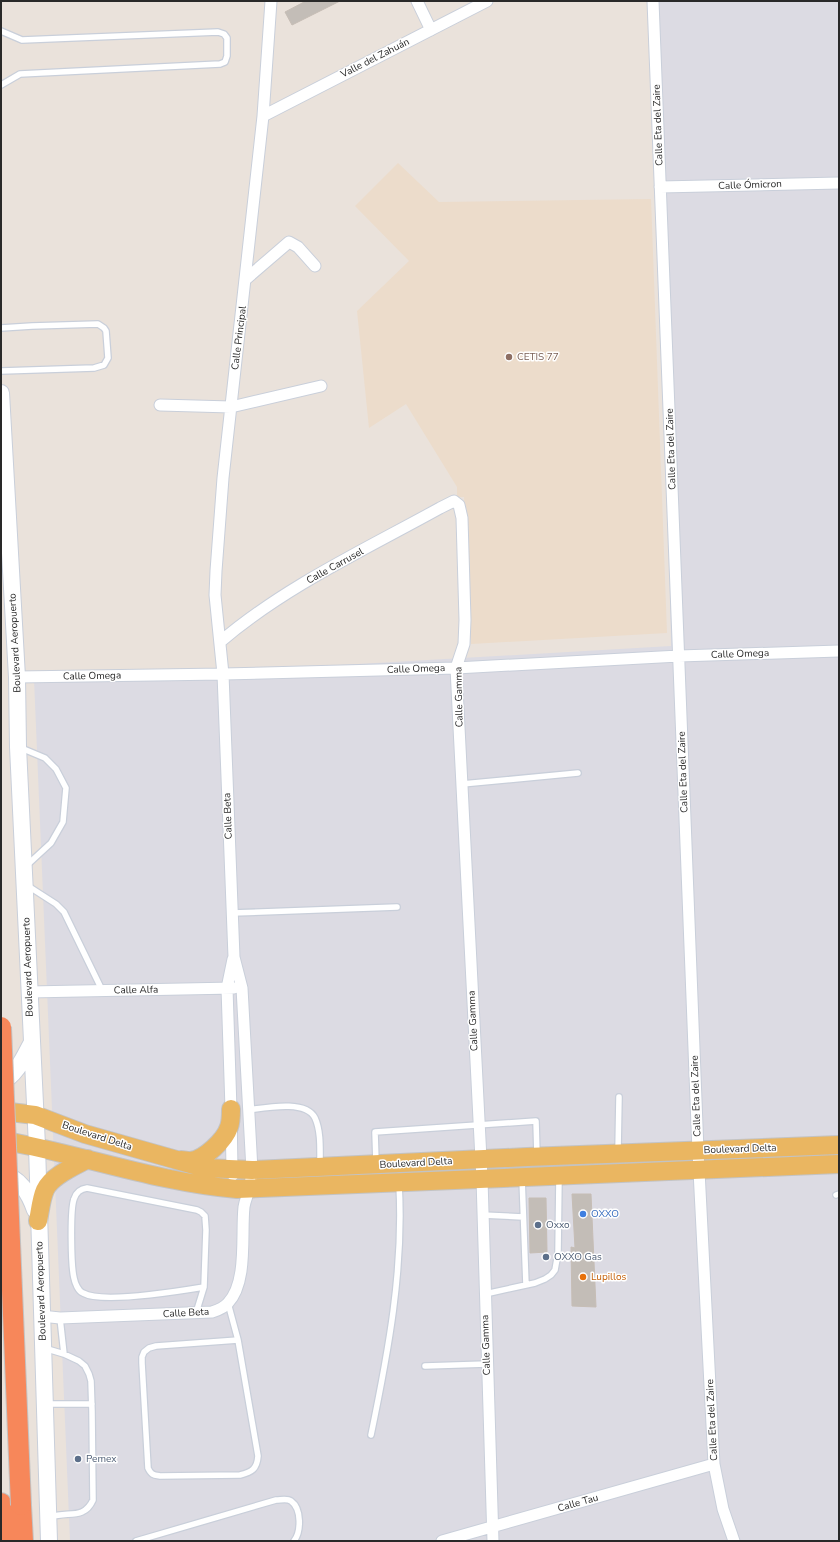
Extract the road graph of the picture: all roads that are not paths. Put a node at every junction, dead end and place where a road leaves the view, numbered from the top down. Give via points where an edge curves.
1 (271, 1) edge
2 (416, 1) edge
3 (486, 1) edge
4 (653, 1) edge
5 (431, 30) junction
6 (1, 31) edge
7 (1, 85) edge
8 (263, 116) junction
9 (839, 183) edge
10 (660, 187) junction
11 (315, 266) dead end
12 (246, 279) junction
13 (1, 328) edge
14 (1, 371) edge
15 (322, 386) dead end
16 (1, 393) edge
17 (160, 404) dead end
18 (230, 407) junction
19 (458, 503) joint
20 (220, 642) junction
21 (839, 651) edge
22 (679, 656) junction
23 (456, 668) junction
24 (223, 674) junction
25 (17, 677) junction
26 (18, 746) junction
27 (578, 773) dead end
28 (462, 784) junction
29 (25, 868) junction
30 (25, 884) junction
31 (397, 907) dead end
32 (232, 913) junction
33 (234, 957) junction
34 (227, 988) junction
35 (242, 988) junction
36 (102, 990) junction
37 (29, 992) junction
38 (1, 1027) edge
39 (31, 1044) junction
40 (1, 1082) edge
41 (619, 1097) dead end
42 (240, 1109) junction
43 (1, 1111) edge
44 (35, 1115) junction
45 (478, 1125) junction
46 (1, 1140) edge
47 (839, 1145) edge
48 (37, 1146) junction
49 (698, 1151) junction
50 (618, 1153) junction
51 (537, 1156) junction
52 (170, 1158) junction
53 (88, 1159) junction
54 (480, 1160) junction
55 (839, 1164) edge
56 (376, 1165) junction
57 (320, 1166) junction
58 (232, 1170) junction
59 (252, 1170) junction
60 (699, 1170) junction
61 (1, 1173) edge
62 (559, 1176) junction
63 (522, 1178) junction
64 (482, 1179) junction
65 (399, 1182) junction
66 (243, 1194) junction
67 (482, 1215) junction
68 (523, 1217) junction
69 (38, 1221) junction
70 (526, 1285) junction
71 (204, 1287) junction
72 (485, 1294) junction
73 (228, 1303) junction
74 (196, 1313) junction
75 (41, 1316) junction
76 (60, 1318) junction
77 (238, 1340) junction
78 (42, 1347) junction
79 (64, 1354) junction
80 (487, 1364) junction
81 (425, 1366) dead end
82 (45, 1404) junction
83 (92, 1404) junction
84 (371, 1435) dead end
85 (714, 1464) junction
86 (1, 1503) edge
87 (48, 1518) junction
88 (492, 1527) junction
89 (3, 1541) edge
90 (23, 1541) edge
91 (49, 1541) edge
92 (136, 1541) edge
93 (294, 1541) edge
94 (442, 1541) edge
95 (493, 1541) edge
96 (734, 1541) edge

1 - 8 street, Calle Principal
2 - 5 street
3 - 5 street, Valle del Zahuán
4 - 10 street, Calle Eta del Zaire
5 - 8 street, Valle del Zahuán
6 - 7 lane via 22,40 218,32 227,38 227,56 225,62 220,64 20,74
8 - 12 street, Calle Principal
9 - 10 street, Calle Ómicron
10 - 22 street, Calle Eta del Zaire
11 - 12 street via 289,242
12 - 18 street, Calle Principal
13 - 14 lane via 98,324 106,331 108,358 104,365 94,368
15 - 18 street
16 - 25 street, Boulevard Aeropuerto
17 - 18 street
18 - 20 street, Calle Principal via 216,571 215,595
19 - 20 street, Calle Carrusel via 454,502 440,508 293,589 249,618
19 - 23 street, Calle Gamma via 462,518 466,620 464,644
20 - 24 street, Calle Principal
21 - 22 street, Calle Omega
22 - 23 street, Calle Omega
22 - 49 street, Calle Eta del Zaire
23 - 24 street, Calle Omega
23 - 28 street, Calle Gamma
24 - 25 street, Calle Omega
24 - 32 street, Calle Beta
25 - 26 street, Boulevard Aeropuerto
26 - 29 street, Boulevard Aeropuerto
26 - 29 lane via 45,758 56,769 66,788 63,822 51,843
27 - 28 lane
28 - 45 street, Calle Gamma
29 - 30 street, Boulevard Aeropuerto
30 - 36 lane via 64,912
30 - 37 street, Boulevard Aeropuerto
31 - 32 lane
32 - 33 street, Calle Beta
33 - 34 street, Calle Beta
33 - 35 street, Calle Beta
34 - 35 street, Calle Alfa
34 - 36 street, Calle Alfa
34 - 42 street, Calle Beta
35 - 42 street, Calle Beta
36 - 37 street, Calle Alfa
37 - 39 street, Boulevard Aeropuerto
38 - 90 highway, bridge
39 - 40 street via 15,1071
39 - 44 street, Boulevard Aeropuerto
41 - 50 lane
42 - 52 main road via 224,1137 211,1150 191,1161
42 - 57 lane via 296,1107 311,1113 316,1124
42 - 58 street, Calle Beta
42 - 59 street, Calle Beta
43 - 44 main road, Boulevard Delta
44 - 48 street, Boulevard Aeropuerto
44 - 52 main road, Boulevard Delta via 85,1134
45 - 51 lane via 536,1121
45 - 54 street, Calle Gamma
45 - 56 lane via 375,1132
46 - 48 main road, Boulevard Delta
47 - 49 main road, Boulevard Delta
48 - 53 main road, Boulevard Delta
48 - 69 street, Boulevard Aeropuerto
49 - 50 main road, Boulevard Delta
49 - 60 street, Calle Eta del Zaire
50 - 51 main road, Boulevard Delta
51 - 54 main road, Boulevard Delta
52 - 58 main road, Boulevard Delta via 205,1168
53 - 66 main road, Boulevard Delta
53 - 69 main road via 51,1181 45,1189
54 - 56 main road, Boulevard Delta
54 - 64 street, Calle Gamma
55 - 60 main road, Boulevard Delta
56 - 57 main road, Boulevard Delta
57 - 59 main road, Boulevard Delta
58 - 59 main road, Boulevard Delta
58 - 66 street, Calle Beta
59 - 66 street, Calle Beta
60 - 62 main road, Boulevard Delta
60 - 85 street, Calle Eta del Zaire
61 - 69 street via 14,1178 24,1188
62 - 63 main road, Boulevard Delta
62 - 70 lane via 557,1262 551,1275
63 - 64 main road, Boulevard Delta
63 - 68 lane
64 - 65 main road, Boulevard Delta
64 - 67 street, Calle Gamma
65 - 66 main road, Boulevard Delta
65 - 84 lane via 399,1243 393,1312
66 - 73 street, Calle Beta via 238,1285
67 - 68 lane
67 - 72 street, Calle Gamma
68 - 70 lane
69 - 75 street, Boulevard Aeropuerto
70 - 72 lane
71 - 71 lane via 206,1230 205,1216 201,1212 87,1188 77,1193 71,1211 72,1269 75,1282 83,1293 113,1297
71 - 74 lane
72 - 80 street, Calle Gamma
73 - 74 street, Calle Beta via 212,1312
73 - 77 lane
74 - 76 street, Calle Beta
75 - 76 street, Calle Beta
75 - 78 street, Boulevard Aeropuerto
76 - 79 lane
77 - 77 lane via 165,1344 144,1352 142,1363 150,1473 160,1476 240,1475 254,1469 258,1456
78 - 79 lane
78 - 82 street, Boulevard Aeropuerto
79 - 83 lane via 85,1366 91,1381
80 - 81 lane
80 - 88 street, Calle Gamma
82 - 83 lane
82 - 87 street, Boulevard Aeropuerto
83 - 87 lane via 93,1500 80,1514
85 - 88 street, Calle Tau
85 - 96 street, Calle Eta del Zaire via 723,1509
86 - 89 highway
87 - 91 street, Boulevard Aeropuerto
88 - 94 street, Calle Tau
88 - 95 street, Calle Gamma
92 - 93 lane via 285,1499 292,1501 297,1509 299,1528

